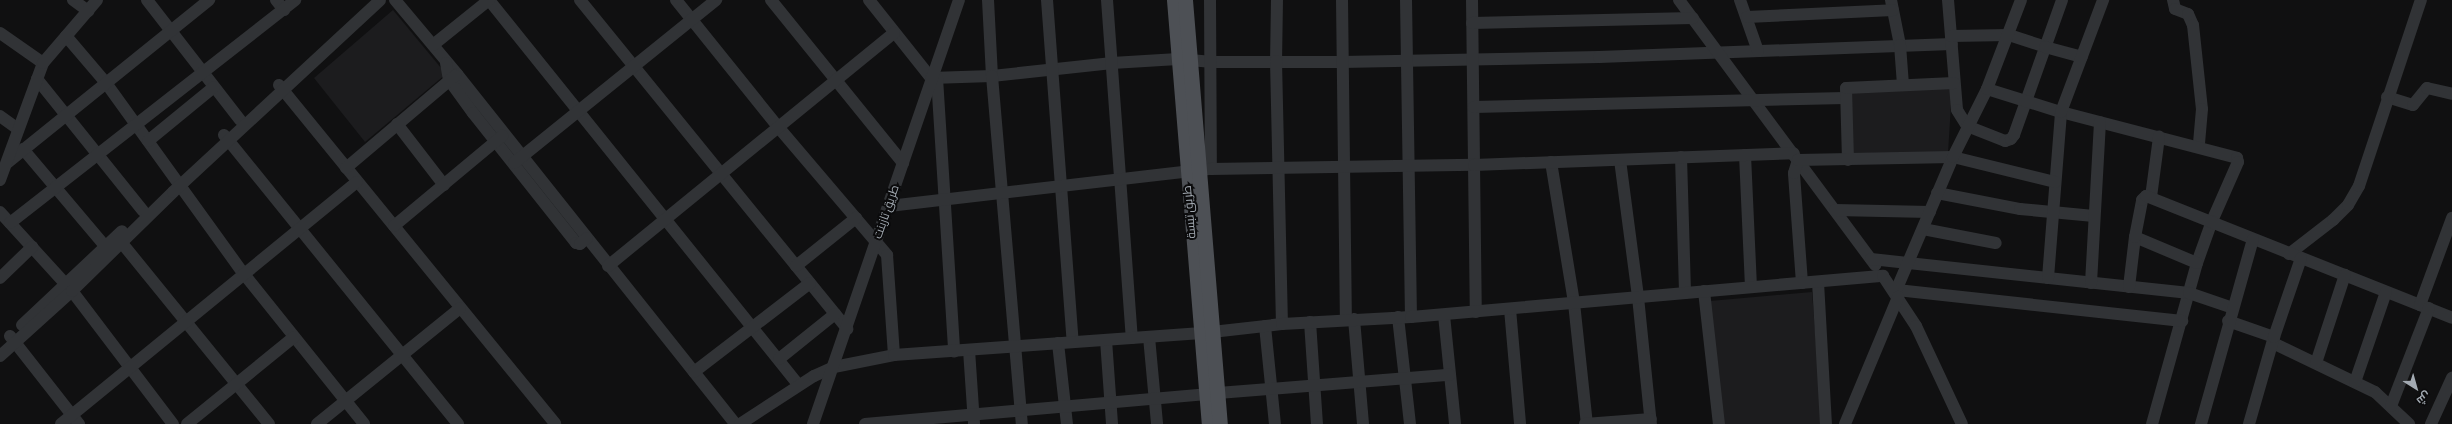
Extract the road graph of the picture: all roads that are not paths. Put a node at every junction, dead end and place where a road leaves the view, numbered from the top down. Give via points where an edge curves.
1 (73, 0) edge
2 (97, 0) edge
3 (147, 0) edge
4 (209, 0) edge
5 (276, 0) edge
6 (295, 0) edge
7 (395, 0) edge
8 (489, 0) edge
9 (580, 0) edge
10 (676, 0) edge
11 (716, 0) edge
12 (770, 0) edge
13 (869, 0) edge
14 (959, 0) edge
15 (988, 0) edge
16 (1047, 0) edge
17 (1107, 0) edge
18 (1174, 0) edge
19 (1185, 0) edge
20 (1210, 0) edge
21 (1277, 0) edge
22 (1342, 0) edge
23 (1406, 0) edge
24 (1472, 0) edge
25 (1680, 0) edge
26 (1740, 0) edge
27 (1948, 0) edge
28 (2021, 0) edge
29 (2062, 0) edge
30 (2102, 0) edge
31 (2173, 0) edge
32 (2421, 0) edge
33 (375, 1) edge
34 (1892, 5) edge
35 (284, 10) junction
36 (88, 11) junction
37 (1747, 17) junction
38 (1692, 18) junction
39 (691, 19) junction
40 (1472, 23) junction
41 (171, 32) junction
42 (0, 33) edge
43 (894, 33) junction
44 (2009, 35) junction
45 (66, 36) junction
46 (1952, 40) junction
47 (433, 45) junction
48 (1900, 45) junction
49 (2045, 47) junction
50 (1758, 51) junction
51 (1719, 53) junction
52 (2082, 57) junction
53 (1184, 59) junction
54 (1473, 59) junction
55 (1406, 60) junction
56 (1276, 61) junction
57 (1210, 62) junction
58 (1342, 62) junction
59 (43, 63) junction
60 (1112, 63) junction
61 (634, 66) junction
62 (1052, 70) junction
63 (203, 73) junction
64 (992, 76) junction
65 (453, 77) junction
66 (934, 78) junction
67 (37, 79) junction
68 (836, 81) junction
69 (106, 83) junction
70 (1954, 83) junction
71 (1903, 84) junction
72 (214, 87) junction
73 (280, 88) junction
74 (1987, 89) junction
75 (2452, 94) edge
76 (2388, 97) junction
77 (1845, 98) junction
78 (1755, 100) junction
79 (2026, 101) junction
80 (1474, 107) junction
81 (579, 111) junction
82 (2062, 112) junction
83 (66, 115) junction
84 (0, 116) edge
85 (240, 120) junction
86 (2100, 122) junction
87 (397, 124) junction
88 (136, 125) junction
89 (1967, 126) junction
90 (779, 128) junction
91 (18, 129) junction
92 (2159, 137) junction
93 (227, 138) junction
94 (500, 138) junction
95 (148, 141) junction
96 (2198, 147) junction
97 (23, 149) junction
98 (97, 155) junction
99 (1745, 155) junction
100 (1681, 157) junction
101 (1796, 157) junction
102 (1953, 157) junction
103 (518, 160) junction
104 (1620, 160) junction
105 (1848, 160) junction
106 (1551, 162) junction
107 (8, 163) junction
108 (903, 163) junction
109 (1474, 165) junction
110 (1408, 166) junction
111 (346, 168) junction
112 (1343, 168) junction
113 (1278, 169) junction
114 (1198, 170) junction
115 (722, 174) junction
116 (0, 180) edge
117 (1122, 180) junction
118 (358, 182) junction
119 (2055, 182) junction
120 (178, 184) junction
121 (444, 185) junction
122 (1061, 186) junction
123 (55, 187) junction
124 (1003, 193) junction
125 (1937, 193) junction
126 (2151, 197) junction
127 (943, 199) junction
128 (889, 206) junction
129 (1835, 210) junction
130 (143, 211) junction
131 (0, 212) edge
132 (1930, 212) junction
133 (2053, 214) junction
134 (2094, 216) junction
135 (856, 218) junction
136 (2452, 218) edge
137 (666, 219) junction
138 (2212, 221) junction
139 (10, 223) junction
140 (394, 226) junction
141 (301, 228) junction
142 (1923, 229) junction
143 (2135, 237) junction
144 (119, 239) junction
145 (2253, 239) junction
146 (876, 242) junction
147 (1996, 242) dead end
148 (105, 246) junction
149 (32, 247) junction
150 (2289, 254) junction
151 (2301, 258) junction
152 (1871, 259) junction
153 (1907, 262) junction
154 (2197, 263) junction
155 (608, 266) junction
156 (796, 266) junction
157 (244, 274) junction
158 (2345, 275) junction
159 (1884, 276) junction
160 (0, 278) edge
161 (2048, 278) junction
162 (1818, 282) junction
163 (810, 283) junction
164 (1802, 283) junction
165 (2091, 283) junction
166 (69, 287) junction
167 (1752, 287) junction
168 (2129, 287) junction
169 (1704, 291) junction
170 (2386, 292) junction
171 (1685, 293) junction
172 (1897, 293) junction
173 (2189, 294) junction
174 (1638, 297) junction
175 (1574, 303) junction
176 (2424, 306) junction
177 (460, 308) junction
178 (2233, 308) junction
179 (1510, 309) junction
180 (1476, 312) junction
181 (835, 314) junction
182 (1444, 315) junction
183 (1398, 317) junction
184 (1411, 317) junction
185 (2452, 318) edge
186 (1350, 320) junction
187 (187, 321) junction
188 (2182, 321) junction
189 (2228, 321) junction
190 (1310, 322) junction
191 (1282, 324) junction
192 (754, 326) junction
193 (1266, 326) junction
194 (847, 329) junction
195 (1207, 332) junction
196 (294, 337) junction
197 (1149, 337) junction
198 (1132, 338) junction
199 (12, 339) junction
200 (1106, 340) junction
201 (2273, 340) junction
202 (1074, 342) junction
203 (1058, 344) junction
204 (0, 345) edge
205 (1015, 346) junction
206 (969, 350) junction
207 (954, 351) junction
208 (402, 354) junction
209 (894, 355) junction
210 (0, 356) edge
211 (779, 359) junction
212 (2316, 363) junction
213 (834, 367) junction
214 (130, 368) junction
215 (694, 372) junction
216 (1449, 375) junction
217 (1405, 378) junction
218 (2452, 378) edge
219 (1360, 381) junction
220 (2355, 382) junction
221 (236, 384) junction
222 (799, 385) junction
223 (1314, 385) junction
224 (1271, 389) junction
225 (1212, 394) junction
226 (1154, 399) junction
227 (345, 401) junction
228 (1110, 403) junction
229 (1065, 406) junction
230 (2391, 406) junction
231 (1020, 410) junction
232 (973, 419) edge
233 (76, 420) edge
234 (1651, 422) edge
235 (2155, 423) edge
236 (61, 424) edge
237 (173, 424) edge
238 (187, 424) edge
239 (268, 424) edge
240 (317, 424) edge
241 (364, 424) edge
242 (458, 424) edge
243 (555, 424) edge
244 (735, 424) edge
245 (740, 424) edge
246 (813, 424) edge
247 (865, 424) edge
248 (1022, 424) edge
249 (1067, 424) edge
250 (1112, 424) edge
251 (1156, 424) edge
252 (1209, 424) edge
253 (1220, 424) edge
254 (1275, 424) edge
255 (1317, 424) edge
256 (1363, 424) edge
257 (1410, 424) edge
258 (1454, 424) edge
259 (1520, 424) edge
260 (1586, 424) edge
261 (1719, 424) edge
262 (1826, 424) edge
263 (1845, 424) edge
264 (1962, 424) edge
265 (2201, 424) edge
266 (2249, 424) edge
267 (2409, 424) edge
268 (2431, 424) edge

1 - 36 street
2 - 36 street
3 - 41 street
4 - 41 street
5 - 35 street
6 - 35 street
7 - 47 street
8 - 47 street
8 - 81 street
9 - 61 street
10 - 39 street
11 - 39 street
12 - 68 street
13 - 43 street
14 - 66 street, طريق تازبنت
15 - 64 street
16 - 62 street
17 - 60 street
18 - 53 main road, طريق تبسة
19 - 53 main road, طريق تبسة
20 - 57 street
21 - 56 street
22 - 58 street
23 - 55 street
24 - 40 street
25 - 38 street
26 - 37 street
27 - 46 street
28 - 44 street
29 - 49 street
30 - 52 street
31 - 96 street via 2175,9 2188,14 2193,25 2202,109
32 - 76 street
33 - 73 street
34 - 37 street
34 - 48 street
35 - 63 street
36 - 45 street
37 - 50 street
38 - 40 street
38 - 51 street
39 - 61 street
39 - 90 street
40 - 54 street
41 - 63 street
41 - 69 street
42 - 59 street
43 - 66 street
43 - 68 street
44 - 46 street
44 - 49 street
44 - 74 street
45 - 59 street
45 - 69 street
46 - 48 street
46 - 70 street
47 - 65 street via 446,62
48 - 50 street
48 - 71 street
49 - 52 street
49 - 79 street
50 - 51 street
51 - 54 street
51 - 78 street
52 - 82 street
53 - 57 street
53 - 60 street
53 - 114 main road, طريق تبسة
54 - 55 street
54 - 80 street
55 - 58 street
55 - 110 street
56 - 57 street
56 - 58 street
56 - 113 street
57 - 114 street
58 - 112 street
59 - 67 street
60 - 62 street
60 - 117 street
61 - 81 street
61 - 115 street
62 - 64 street
62 - 122 street
63 - 72 street
63 - 88 street
64 - 66 street
64 - 124 street
65 - 87 street
65 - 94 street
66 - 108 street, طريق تازبنت
66 - 127 street
67 - 83 street
67 - 91 street
68 - 90 street
68 - 108 street
69 - 83 street
69 - 88 street
70 - 71 street
70 - 89 street via 1957,110
71 - 77 street via 1850,86 1846,88
72 - 85 street
72 - 95 street
73 - 85 street
73 - 93 street
73 - 111 street
74 - 79 street
74 - 89 street
75 - 76 street via 2427,88 2413,105
76 - 150 street via 2370,157 2359,186 2348,205
77 - 78 street
77 - 105 street
78 - 80 street
78 - 101 street
79 - 82 street
79 - 89 street via 2014,134 2009,140 2005,141
80 - 109 street
81 - 103 street
81 - 137 street
82 - 86 street
82 - 119 street
83 - 97 street
83 - 98 street
84 - 91 street
85 - 93 street
86 - 92 street
86 - 134 street
87 - 111 street
87 - 121 street
88 - 95 street
88 - 98 street
89 - 102 street
90 - 115 street
90 - 135 street
91 - 107 street
92 - 96 street
92 - 126 street
93 - 120 street
93 - 141 street
94 - 103 street
94 - 121 street
95 - 120 street
96 - 138 street via 2236,156 2238,159
97 - 107 street
97 - 123 street
98 - 123 street
98 - 130 street
99 - 100 street
99 - 101 street
99 - 167 street
100 - 104 street
100 - 171 street
101 - 105 street
101 - 129 street
101 - 164 street via 1794,173
102 - 105 street
102 - 119 street
102 - 125 street
103 - 155 street via 587,238
104 - 106 street
104 - 174 street
106 - 109 street
106 - 175 street
107 - 116 street
108 - 128 street, طريق تازبنت
109 - 110 street
109 - 180 street
110 - 112 street
110 - 184 street
111 - 118 street
112 - 113 street
112 - 186 street
113 - 114 street
113 - 191 street
114 - 117 street
114 - 195 main road, طريق تبسة
115 - 137 street
115 - 156 street
117 - 122 street
117 - 198 street
118 - 140 street
118 - 141 street
119 - 133 street
120 - 130 street
120 - 144 street
120 - 157 street
121 - 140 street
122 - 124 street
122 - 202 street
123 - 139 street
123 - 148 street
124 - 127 street
124 - 205 street
125 - 132 street
125 - 133 street
126 - 138 street
126 - 143 street via 2146,196 2142,200
127 - 128 street
127 - 207 street
128 - 146 street, طريق تازبنت
129 - 132 street
129 - 152 street
130 - 144 street
131 - 139 street
132 - 142 street
133 - 134 street
133 - 161 street
134 - 165 street
135 - 146 street
135 - 156 street
136 - 176 street
137 - 155 street
137 - 192 street
138 - 145 street
138 - 154 street
139 - 149 street
140 - 177 street
141 - 157 street
141 - 208 street
142 - 147 street
142 - 153 street
143 - 154 street
143 - 168 street
144 - 148 street
144 - 166 street
144 - 187 street
145 - 150 street
145 - 178 street
146 - 194 street, طريق تازبنت
146 - 209 street via 887,255 889,263
148 - 166 street
149 - 160 street
149 - 166 street
150 - 151 street
151 - 158 street
151 - 201 street
152 - 153 street
152 - 159 street
153 - 161 street
153 - 172 street
154 - 173 street
155 - 215 street
156 - 163 street
157 - 187 street
157 - 196 street
158 - 170 street
158 - 212 street
159 - 162 street
159 - 172 street
161 - 165 street
162 - 164 street
162 - 262 street
163 - 181 street
163 - 192 street
164 - 167 street
165 - 168 street
166 - 199 street
166 - 214 street
167 - 169 street
168 - 173 street
169 - 171 street
169 - 261 street
170 - 176 street
170 - 220 street
171 - 174 street
172 - 188 street
172 - 263 street
172 - 264 street via 1930,353
173 - 178 street
173 - 188 street
174 - 175 street
174 - 234 street
175 - 179 street
175 - 260 street
176 - 185 street
176 - 230 street
177 - 208 street
177 - 243 street
178 - 189 street
179 - 180 street
179 - 259 street
180 - 182 street
181 - 194 street
181 - 211 street
182 - 184 street
182 - 216 street
183 - 184 street
183 - 186 street
183 - 217 street
186 - 190 street
186 - 219 street
187 - 214 street
187 - 221 street
188 - 235 street
189 - 201 street
189 - 265 street
190 - 191 street
190 - 223 street
191 - 193 street
192 - 211 street
192 - 215 street
193 - 195 street
193 - 224 street
194 - 213 street, طريق تازبنت
195 - 197 street
195 - 225 main road, طريق تبسة
196 - 221 street
196 - 227 street
197 - 198 street
197 - 226 street
198 - 200 street
199 - 204 street
199 - 210 street
199 - 233 street
200 - 202 street
200 - 228 street
201 - 212 street
201 - 266 street
202 - 203 street
203 - 205 street
203 - 229 street
205 - 206 street
205 - 231 street
206 - 207 street
206 - 232 street
207 - 209 street
208 - 227 street
208 - 242 street
209 - 213 street
211 - 222 street
212 - 220 street
213 - 222 street
213 - 246 street, طريق تازبنت
214 - 233 street
214 - 237 street
215 - 244 street
216 - 217 street
216 - 258 street
217 - 219 street
217 - 257 street
218 - 268 street
219 - 223 street
219 - 256 street
220 - 230 street via 2375,392
221 - 238 street
221 - 239 street
222 - 245 street
223 - 224 street
223 - 255 street
224 - 225 street
224 - 254 street
225 - 226 street
225 - 252 main road, طريق تبسة
225 - 253 main road, طريق تبسة
226 - 228 street
226 - 251 street
227 - 240 street
227 - 241 street
228 - 229 street
228 - 250 street
229 - 231 street
229 - 249 street
230 - 267 street
231 - 232 street
231 - 248 street
232 - 247 street
233 - 236 street
234 - 260 street

